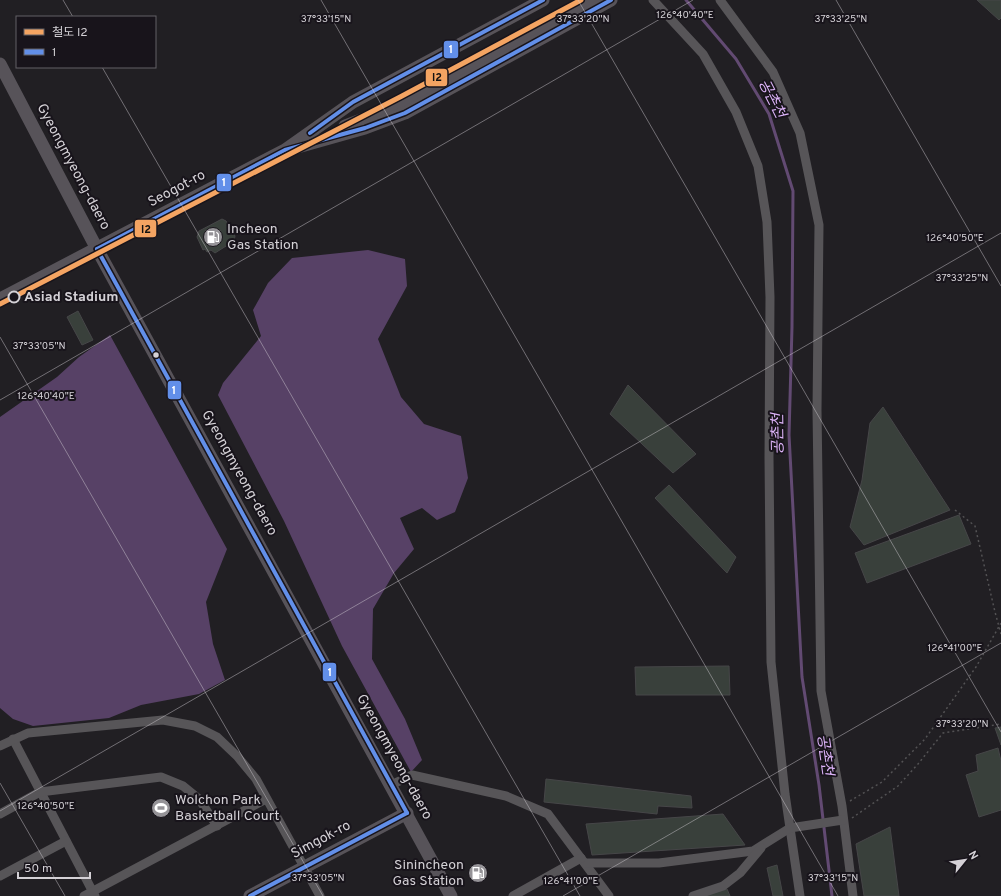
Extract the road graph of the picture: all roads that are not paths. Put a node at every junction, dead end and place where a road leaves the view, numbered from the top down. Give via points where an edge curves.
1 (543, 0) edge
2 (592, 0) edge
3 (611, 0) edge
4 (652, 0) edge
5 (720, 0) edge
6 (0, 64) edge
7 (296, 142) junction
8 (285, 150) junction
9 (97, 249) junction
10 (0, 299) edge
11 (13, 739) junction
12 (0, 746) edge
13 (391, 785) junction
14 (40, 792) junction
15 (266, 799) junction
16 (407, 813) junction
17 (0, 814) edge
18 (840, 821) junction
19 (217, 826) junction
20 (793, 828) junction
21 (66, 840) junction
22 (766, 843) junction
23 (583, 861) junction
24 (304, 868) junction
25 (0, 876) edge
26 (94, 894) edge
27 (84, 896) edge
28 (250, 896) edge
29 (320, 896) edge
30 (451, 896) edge
31 (512, 896) edge
32 (609, 896) edge
33 (693, 896) edge
34 (800, 896) edge
35 (853, 896) edge

1 - 7 main road, Seogot-ro via 353,102
2 - 7 main road, Seogot-ro via 387,110
3 - 8 main road, Seogot-ro via 405,113 365,128
4 - 20 street via 703,54 736,112 758,166 767,222 770,298 771,662
5 - 18 street via 773,72 800,133 819,224 817,410 821,692 842,806
6 - 9 main road, Gyeongmyeong-daero
7 - 8 main road, Seogot-ro
8 - 9 main road, Seogot-ro
9 - 10 main road, Seogot-ro
9 - 13 main road, Gyeongmyeong-daero
11 - 12 street
11 - 14 street
11 - 15 street via 28,733 163,720 195,726 217,737 237,756 256,779
13 - 16 main road, Gyeongmyeong-daero
13 - 23 street via 412,775 506,796 548,814
14 - 17 street
14 - 19 street via 161,777 182,786 198,799
14 - 21 street
15 - 19 street
15 - 24 street
16 - 24 main road, Simgok-ro
16 - 30 main road, Gyeongmyeong-daero
18 - 20 street
18 - 35 street
19 - 26 street
20 - 22 street
20 - 34 street
21 - 25 street
21 - 26 street
22 - 23 street via 753,851 660,863
22 - 33 street via 740,873 723,886
23 - 31 street
23 - 32 street
24 - 28 main road, Simgok-ro
24 - 29 street
26 - 27 street

